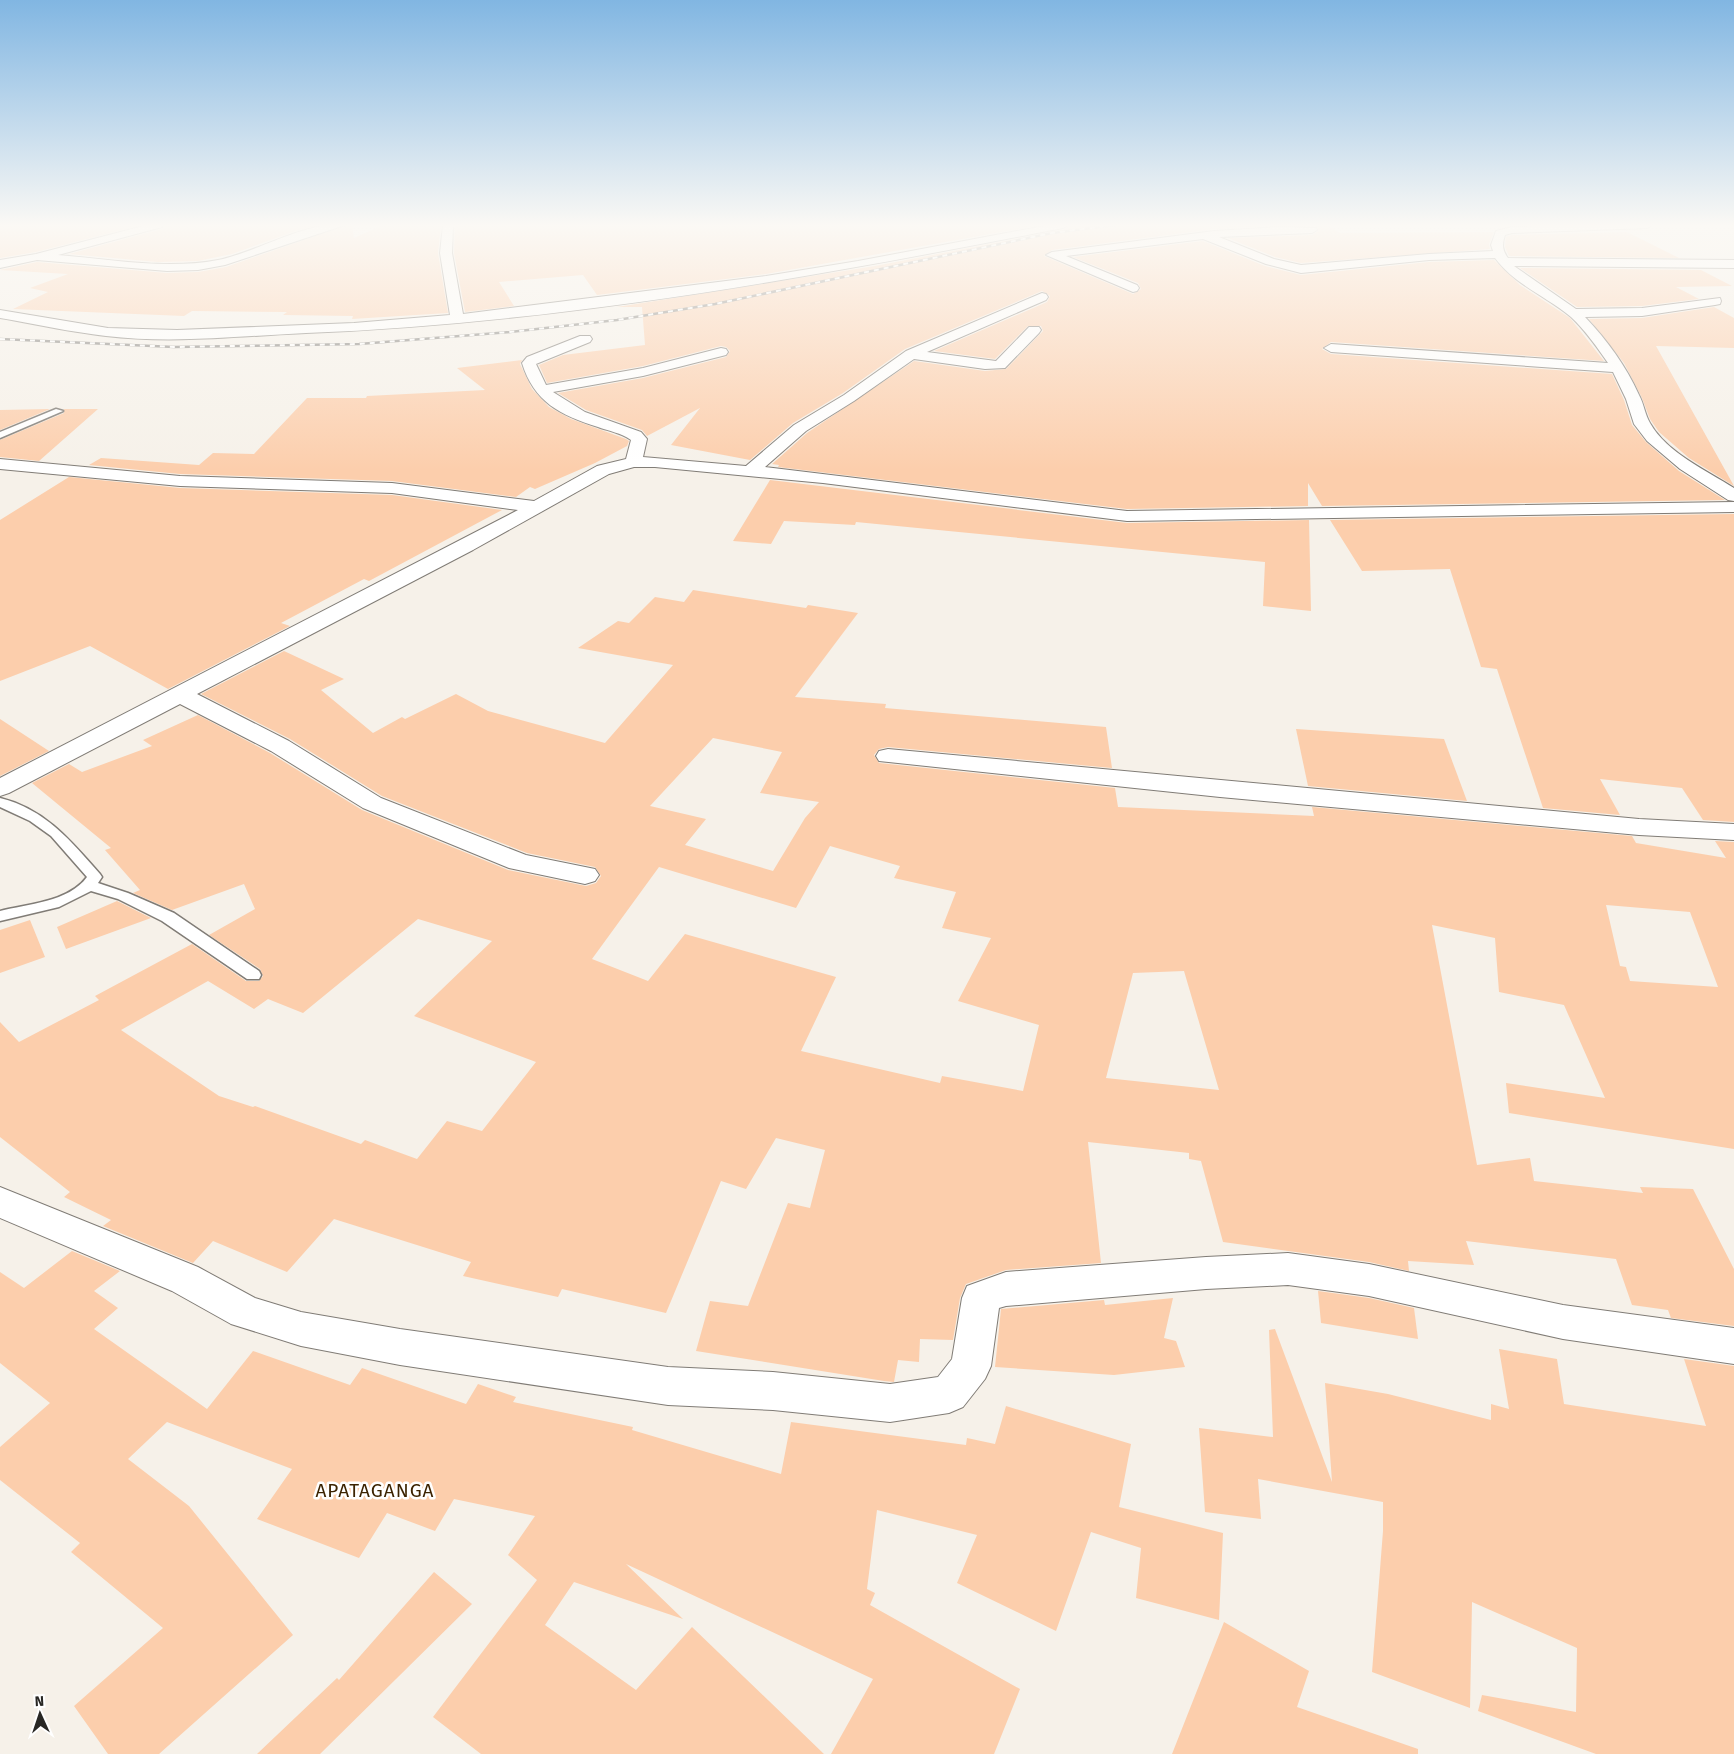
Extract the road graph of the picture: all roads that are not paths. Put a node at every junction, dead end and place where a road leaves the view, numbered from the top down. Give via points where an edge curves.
1 (455, 307) edge
2 (566, 307) edge
3 (1019, 307) edge
4 (1564, 307) edge
5 (1673, 307) edge
6 (1574, 313) junction
7 (0, 314) edge
8 (457, 319) junction
9 (1034, 330) dead end
10 (585, 339) dead end
11 (1331, 348) dead end
12 (721, 352) dead end
13 (911, 354) junction
14 (1618, 368) junction
15 (541, 390) junction
16 (59, 411) dead end
17 (0, 435) edge
18 (634, 462) junction
19 (0, 464) edge
20 (749, 472) junction
21 (1734, 496) edge
22 (538, 507) junction
23 (1734, 507) edge
24 (181, 695) junction
25 (888, 756) dead end
26 (0, 788) edge
27 (0, 802) edge
28 (1734, 832) edge
29 (585, 875) dead end
30 (91, 886) junction
31 (0, 916) edge
32 (253, 975) dead end
33 (0, 1202) edge
34 (1734, 1346) edge

1 - 8 street
2 - 8 street
3 - 13 street
4 - 6 street
5 - 6 street via 1642,312
6 - 14 street via 1603,344
7 - 8 street via 108,332 177,334
9 - 13 street via 1000,365 985,366
10 - 15 street via 529,363
11 - 14 street
12 - 15 street via 643,372
13 - 20 street via 850,398 800,428
14 - 21 street via 1638,406 1642,426 1665,450
15 - 18 street via 550,400 590,419 632,432 639,439
16 - 17 lane
18 - 20 street
18 - 22 street via 603,470
19 - 22 street via 180,481 392,488
20 - 23 street via 843,480 1127,516
22 - 24 street
24 - 26 street
24 - 29 street via 280,746 372,802 519,862
25 - 28 street via 1610,825
27 - 30 lane via 35,818 56,833 95,877
30 - 31 lane via 76,896
30 - 32 lane via 123,896 168,917
33 - 34 street via 185,1279 245,1312 302,1329 400,1347 668,1386 773,1391 890,1403 950,1394 971,1366 981,1298 1006,1289 1288,1269 1369,1280 1564,1322

